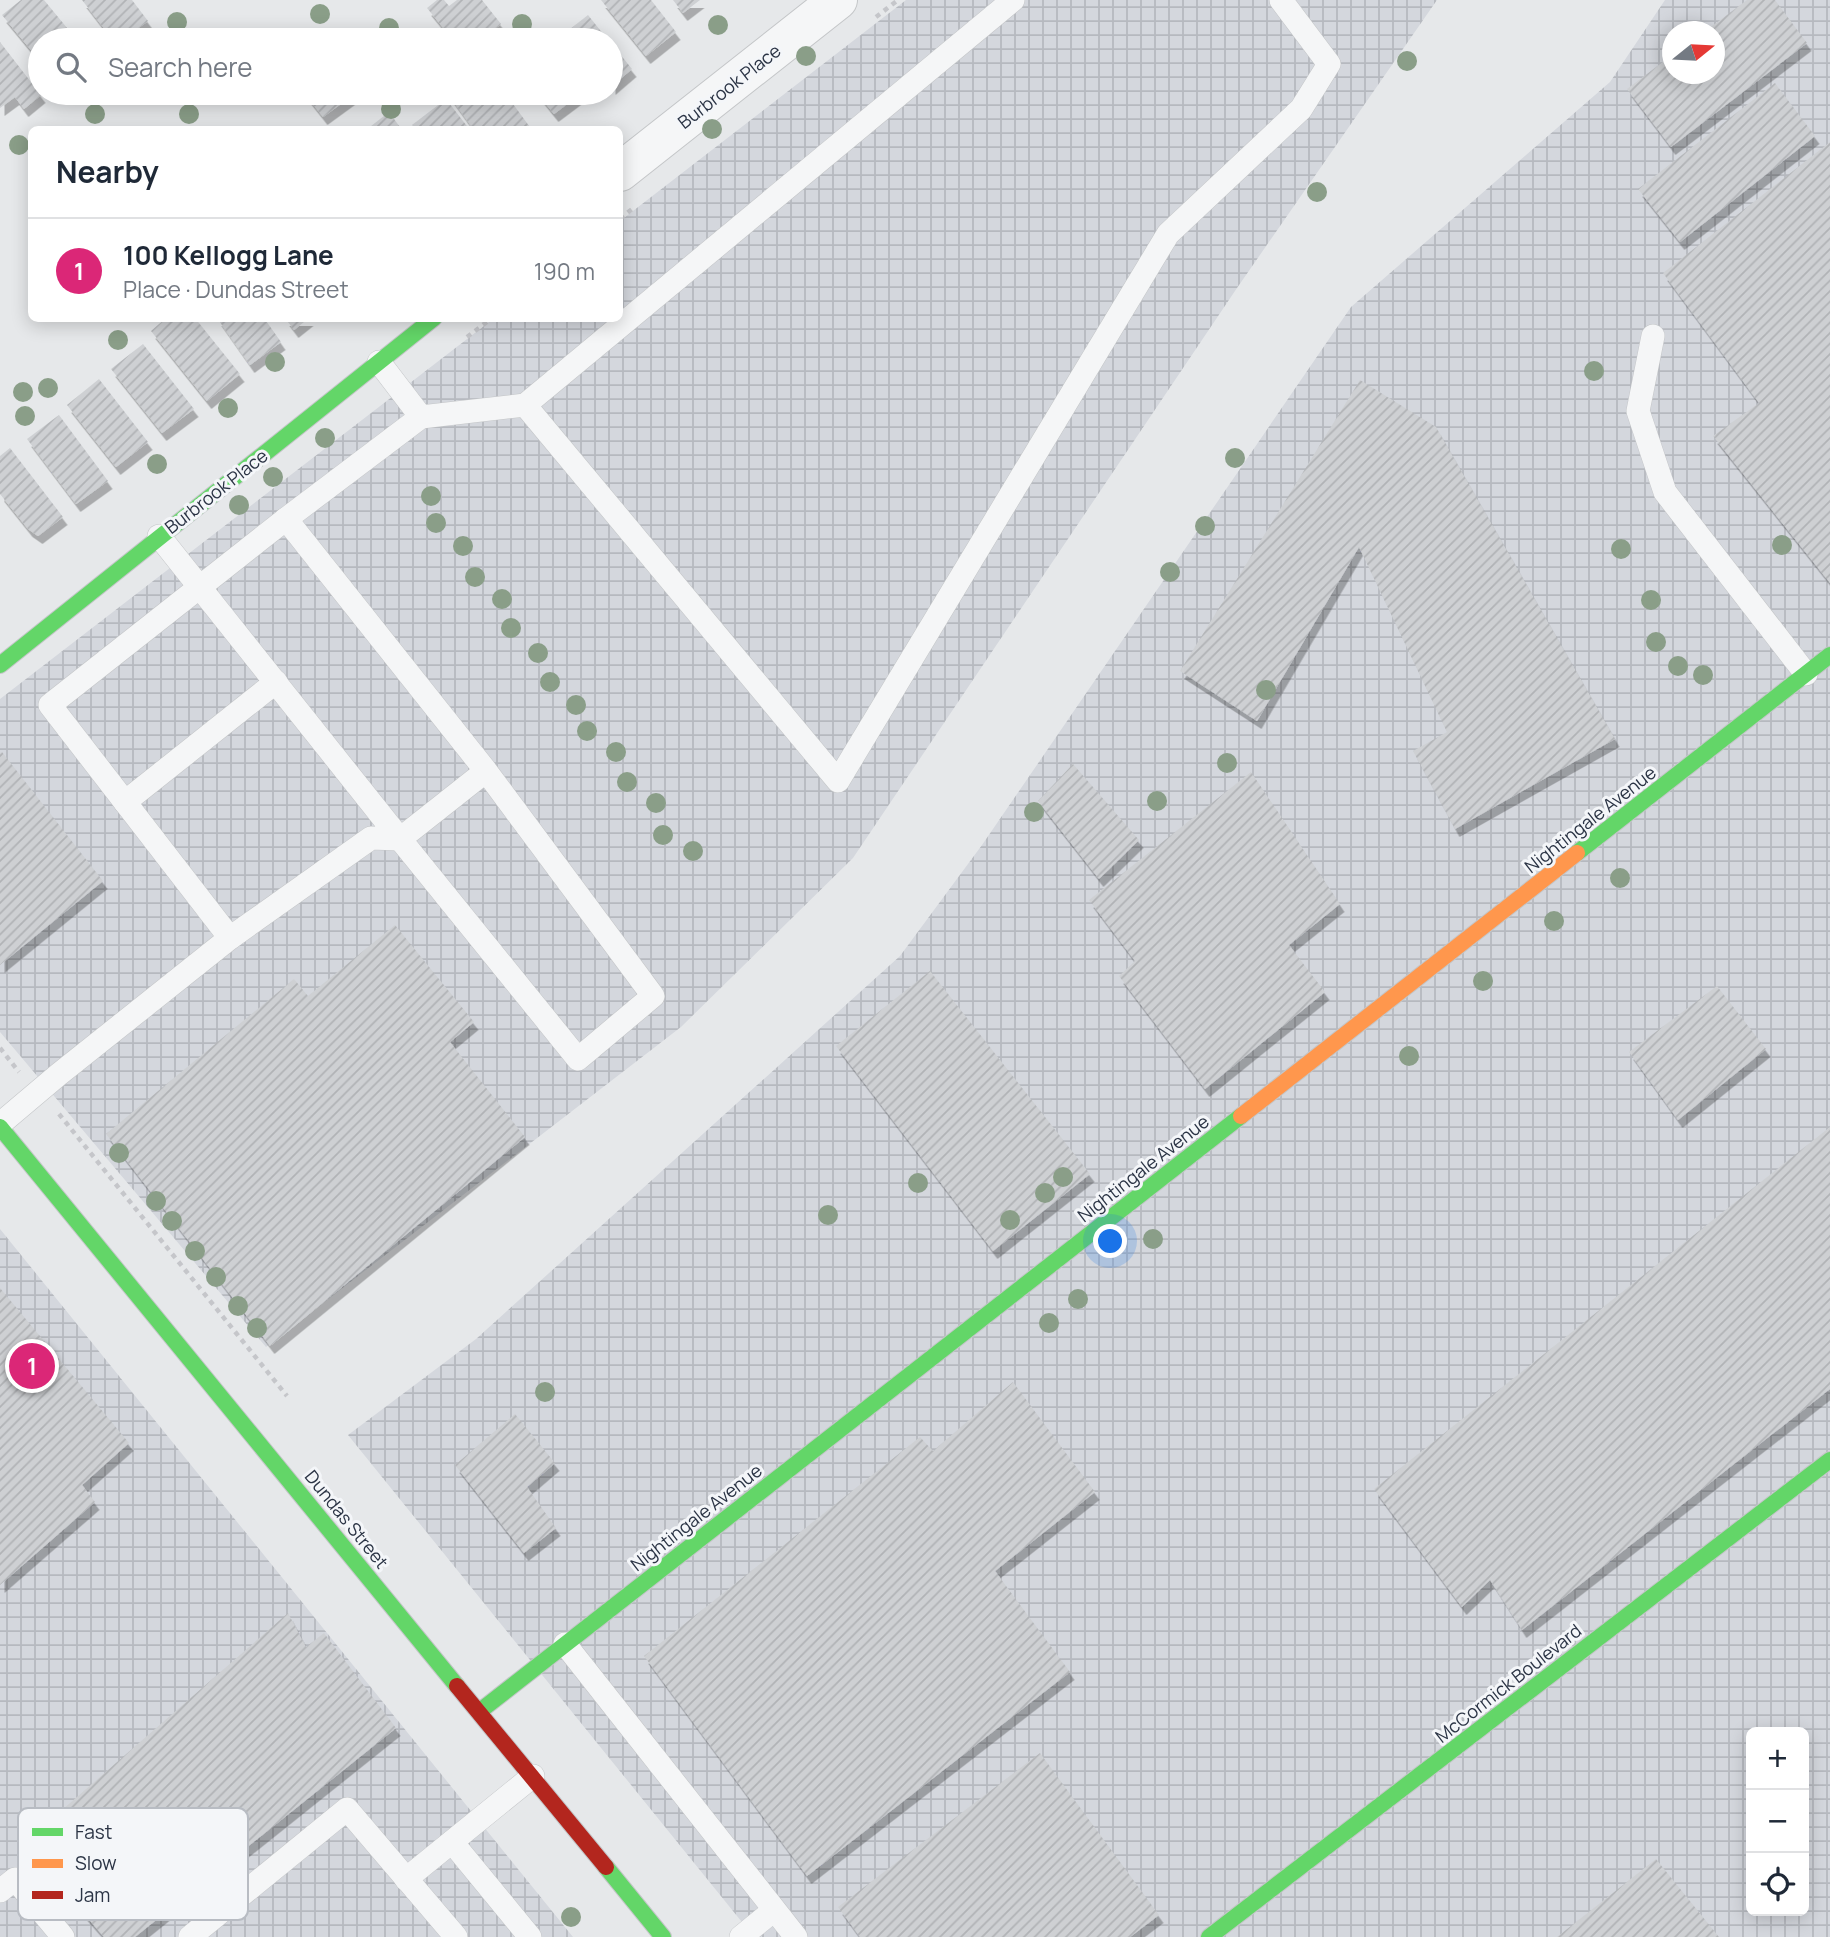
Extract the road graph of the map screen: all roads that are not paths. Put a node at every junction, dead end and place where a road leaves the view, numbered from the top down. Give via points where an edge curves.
1 (838, 0) edge
2 (1013, 0) edge
3 (1281, 0) edge
4 (623, 170) edge
5 (429, 322) edge
6 (1653, 336) dead end
7 (379, 362) junction
8 (525, 405) junction
9 (421, 417) junction
10 (286, 519) junction
11 (159, 536) junction
12 (200, 586) junction
13 (1830, 655) edge
14 (0, 666) edge
15 (1807, 674) junction
16 (276, 682) junction
17 (486, 771) junction
18 (125, 802) junction
19 (400, 839) junction
20 (230, 938) junction
21 (0, 1125) edge
22 (1830, 1460) edge
23 (565, 1644) junction
24 (480, 1711) junction
25 (533, 1776) junction
26 (452, 1842) junction
27 (407, 1879) junction
28 (18, 1883) edge
29 (248, 1890) edge
30 (0, 1891) edge
31 (774, 1910) junction
32 (50, 1920) edge
33 (211, 1920) edge
34 (64, 1937) edge
35 (190, 1937) edge
36 (456, 1937) edge
37 (530, 1937) edge
38 (663, 1937) edge
39 (741, 1937) edge
40 (796, 1937) edge
41 (1209, 1937) edge

1 - 4 street, Burbrook Place
2 - 8 lane
3 - 8 lane via 1329,64 1301,109 1168,234 838,781
5 - 7 street, Burbrook Place
6 - 15 lane via 1638,411 1665,492
7 - 9 lane
7 - 11 street, Burbrook Place
8 - 9 lane
9 - 10 lane
10 - 12 lane
10 - 17 lane
11 - 12 lane
11 - 14 street, Burbrook Place
12 - 16 lane
12 - 18 lane via 50,705
13 - 15 street, Nightingale Avenue
15 - 23 street, Nightingale Avenue
16 - 18 lane
16 - 19 lane
17 - 19 lane
17 - 19 lane via 653,996 578,1059
18 - 20 lane
19 - 20 lane via 371,838
20 - 21 lane
21 - 24 street, Dundas Street
22 - 41 street, McCormick Boulevard
23 - 24 street, Nightingale Avenue
23 - 31 lane
24 - 25 street, Dundas Street
25 - 26 lane
25 - 38 street, Dundas Street
26 - 27 lane
26 - 37 lane
27 - 29 lane via 347,1809
27 - 36 lane
28 - 30 lane via 15,1879
31 - 39 lane
31 - 40 lane
32 - 34 lane
33 - 35 lane

